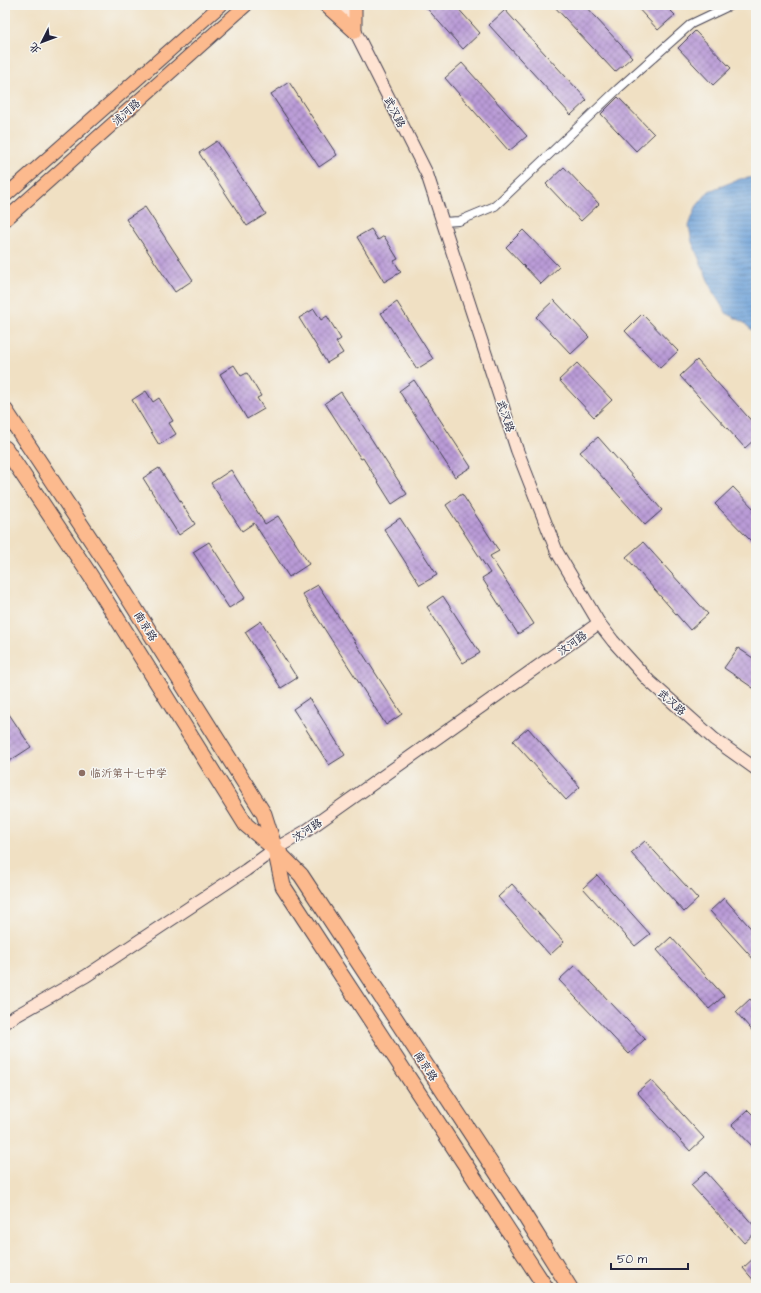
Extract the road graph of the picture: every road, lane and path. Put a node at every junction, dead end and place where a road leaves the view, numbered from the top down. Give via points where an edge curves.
1 (220, 5) edge
2 (254, 5) edge
3 (324, 5) edge
4 (342, 5) edge
5 (355, 5) edge
6 (731, 5) edge
7 (243, 8) edge
8 (355, 32) junction
9 (5, 196) edge
10 (5, 220) edge
11 (443, 222) junction
12 (5, 410) edge
13 (5, 448) edge
14 (599, 622) junction
15 (756, 769) edge
16 (275, 849) junction
17 (5, 1022) edge
18 (546, 1288) edge
19 (570, 1288) edge

1 - 9 main road, 沭河路
2 - 7 main road
3 - 8 main road
4 - 8 street, 武汉路
5 - 8 main road
6 - 11 street via 691,24 618,89 495,206 459,222
7 - 10 main road, 沭河路
8 - 11 street, 武汉路 via 427,174
11 - 14 street, 武汉路 via 516,450 557,552
12 - 16 highway, 南京路 via 107,564 264,814
13 - 16 highway, 南京路 via 90,575 246,825
14 - 15 street, 武汉路 via 649,681 714,739
14 - 16 street, 汶河路 via 306,832
16 - 17 street, 汶河路 via 86,976
16 - 18 highway, 南京路 via 283,886
16 - 19 highway, 南京路 via 301,875

